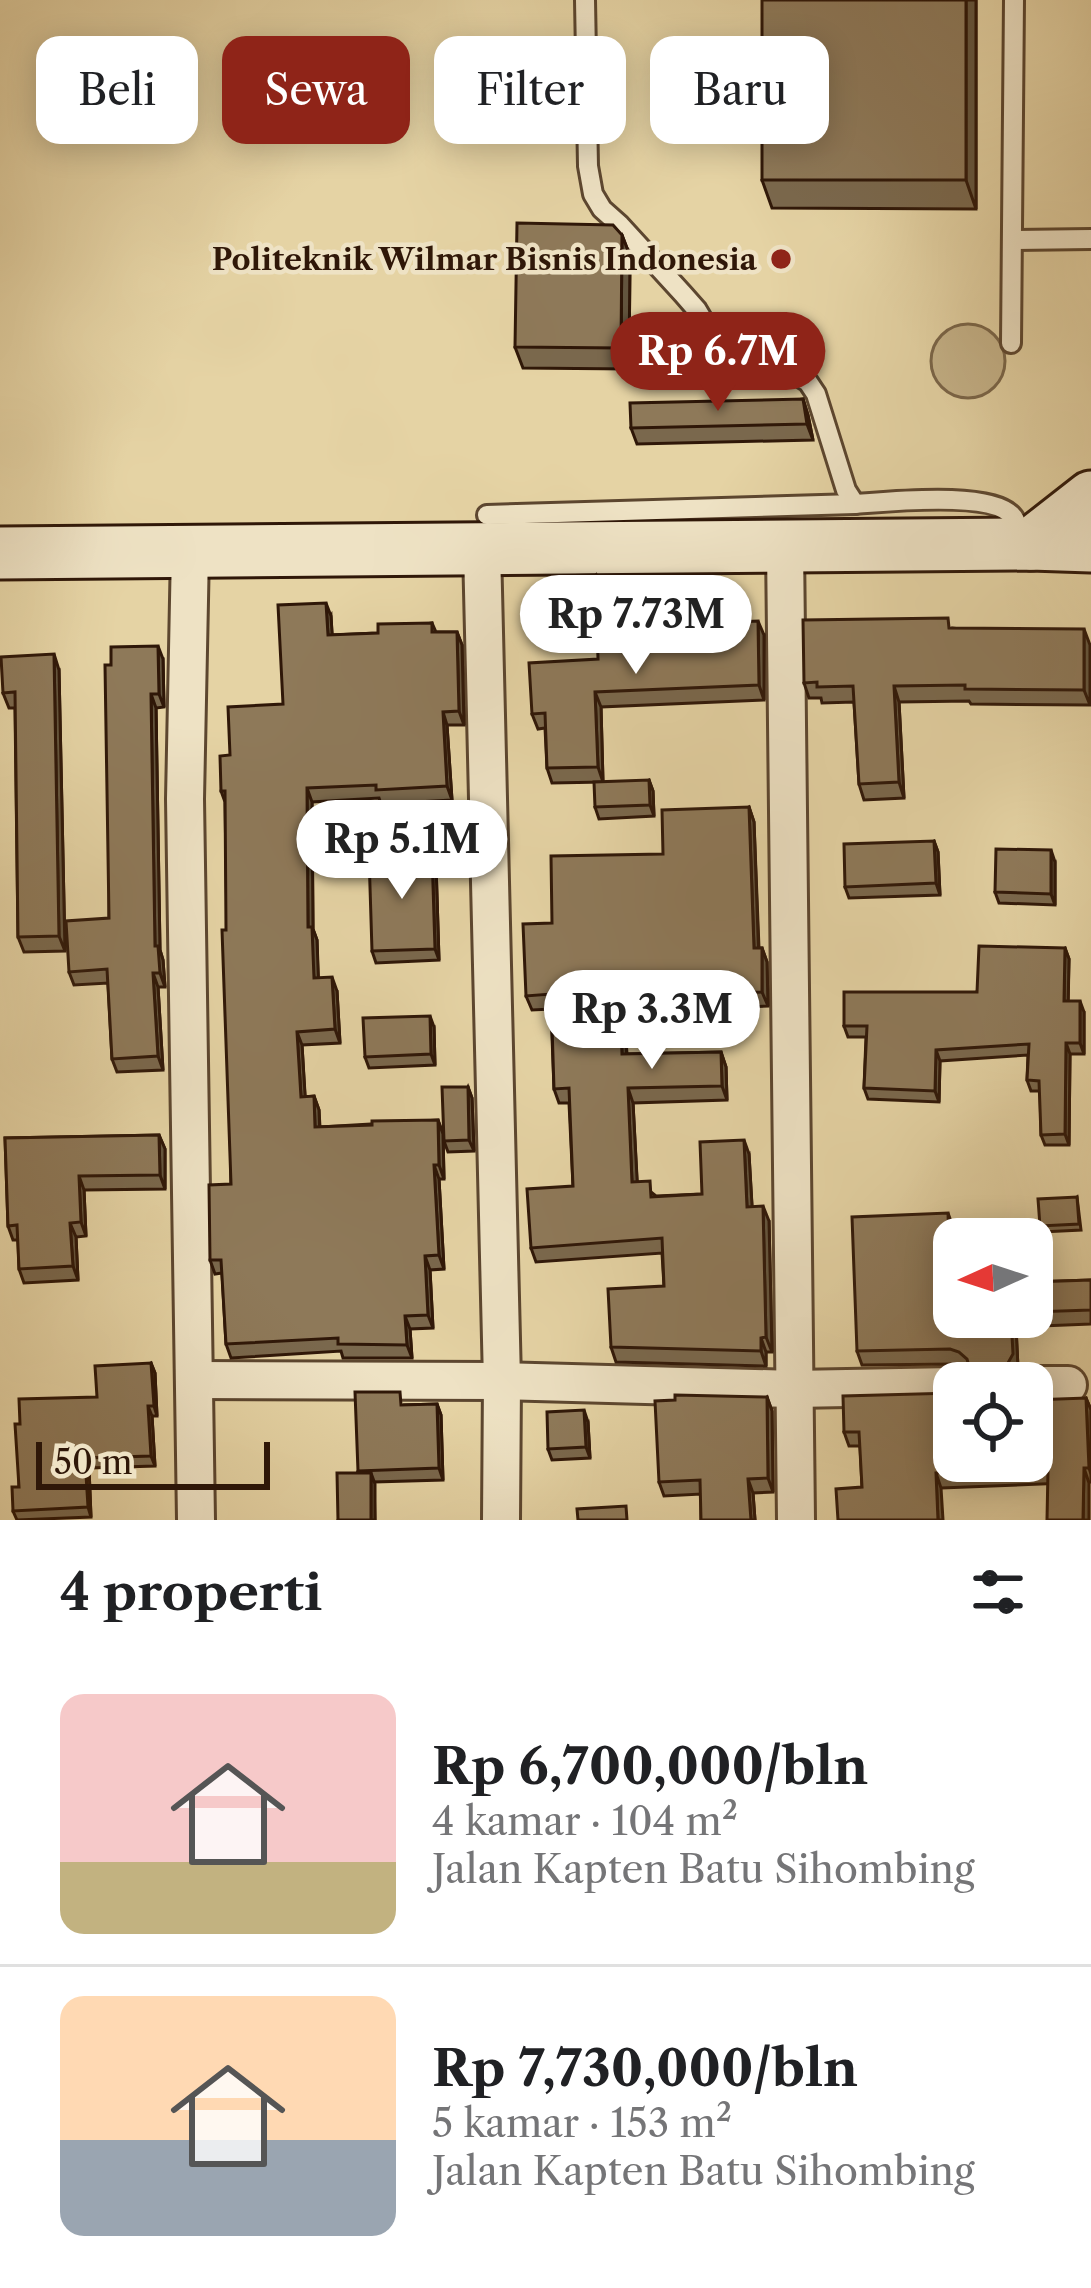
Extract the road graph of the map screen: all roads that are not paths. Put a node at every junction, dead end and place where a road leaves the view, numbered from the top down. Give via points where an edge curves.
1 (585, 0) edge
2 (1014, 0) edge
3 (1091, 239) edge
4 (1014, 240) junction
5 (1011, 344) dead end
6 (1091, 497) edge
7 (855, 504) junction
8 (485, 532) junction
9 (1024, 544) junction
10 (785, 546) junction
11 (1091, 546) edge
12 (190, 551) junction
13 (0, 553) edge
14 (194, 1380) junction
15 (502, 1381) junction
16 (933, 1386) edge
17 (794, 1389) junction
18 (196, 1520) edge
19 (501, 1520) edge
20 (796, 1520) edge

1 - 7 lane via 593,194 728,352 808,382
2 - 4 lane
3 - 4 lane
4 - 5 lane
6 - 9 street
7 - 8 lane
7 - 9 lane via 988,504 1016,521
8 - 10 street
8 - 12 street
8 - 15 street
9 - 10 street
9 - 11 street
10 - 17 street
12 - 13 street
12 - 14 street via 185,799
14 - 15 street
14 - 18 street
15 - 17 street
15 - 19 street
16 - 17 street
17 - 20 street

